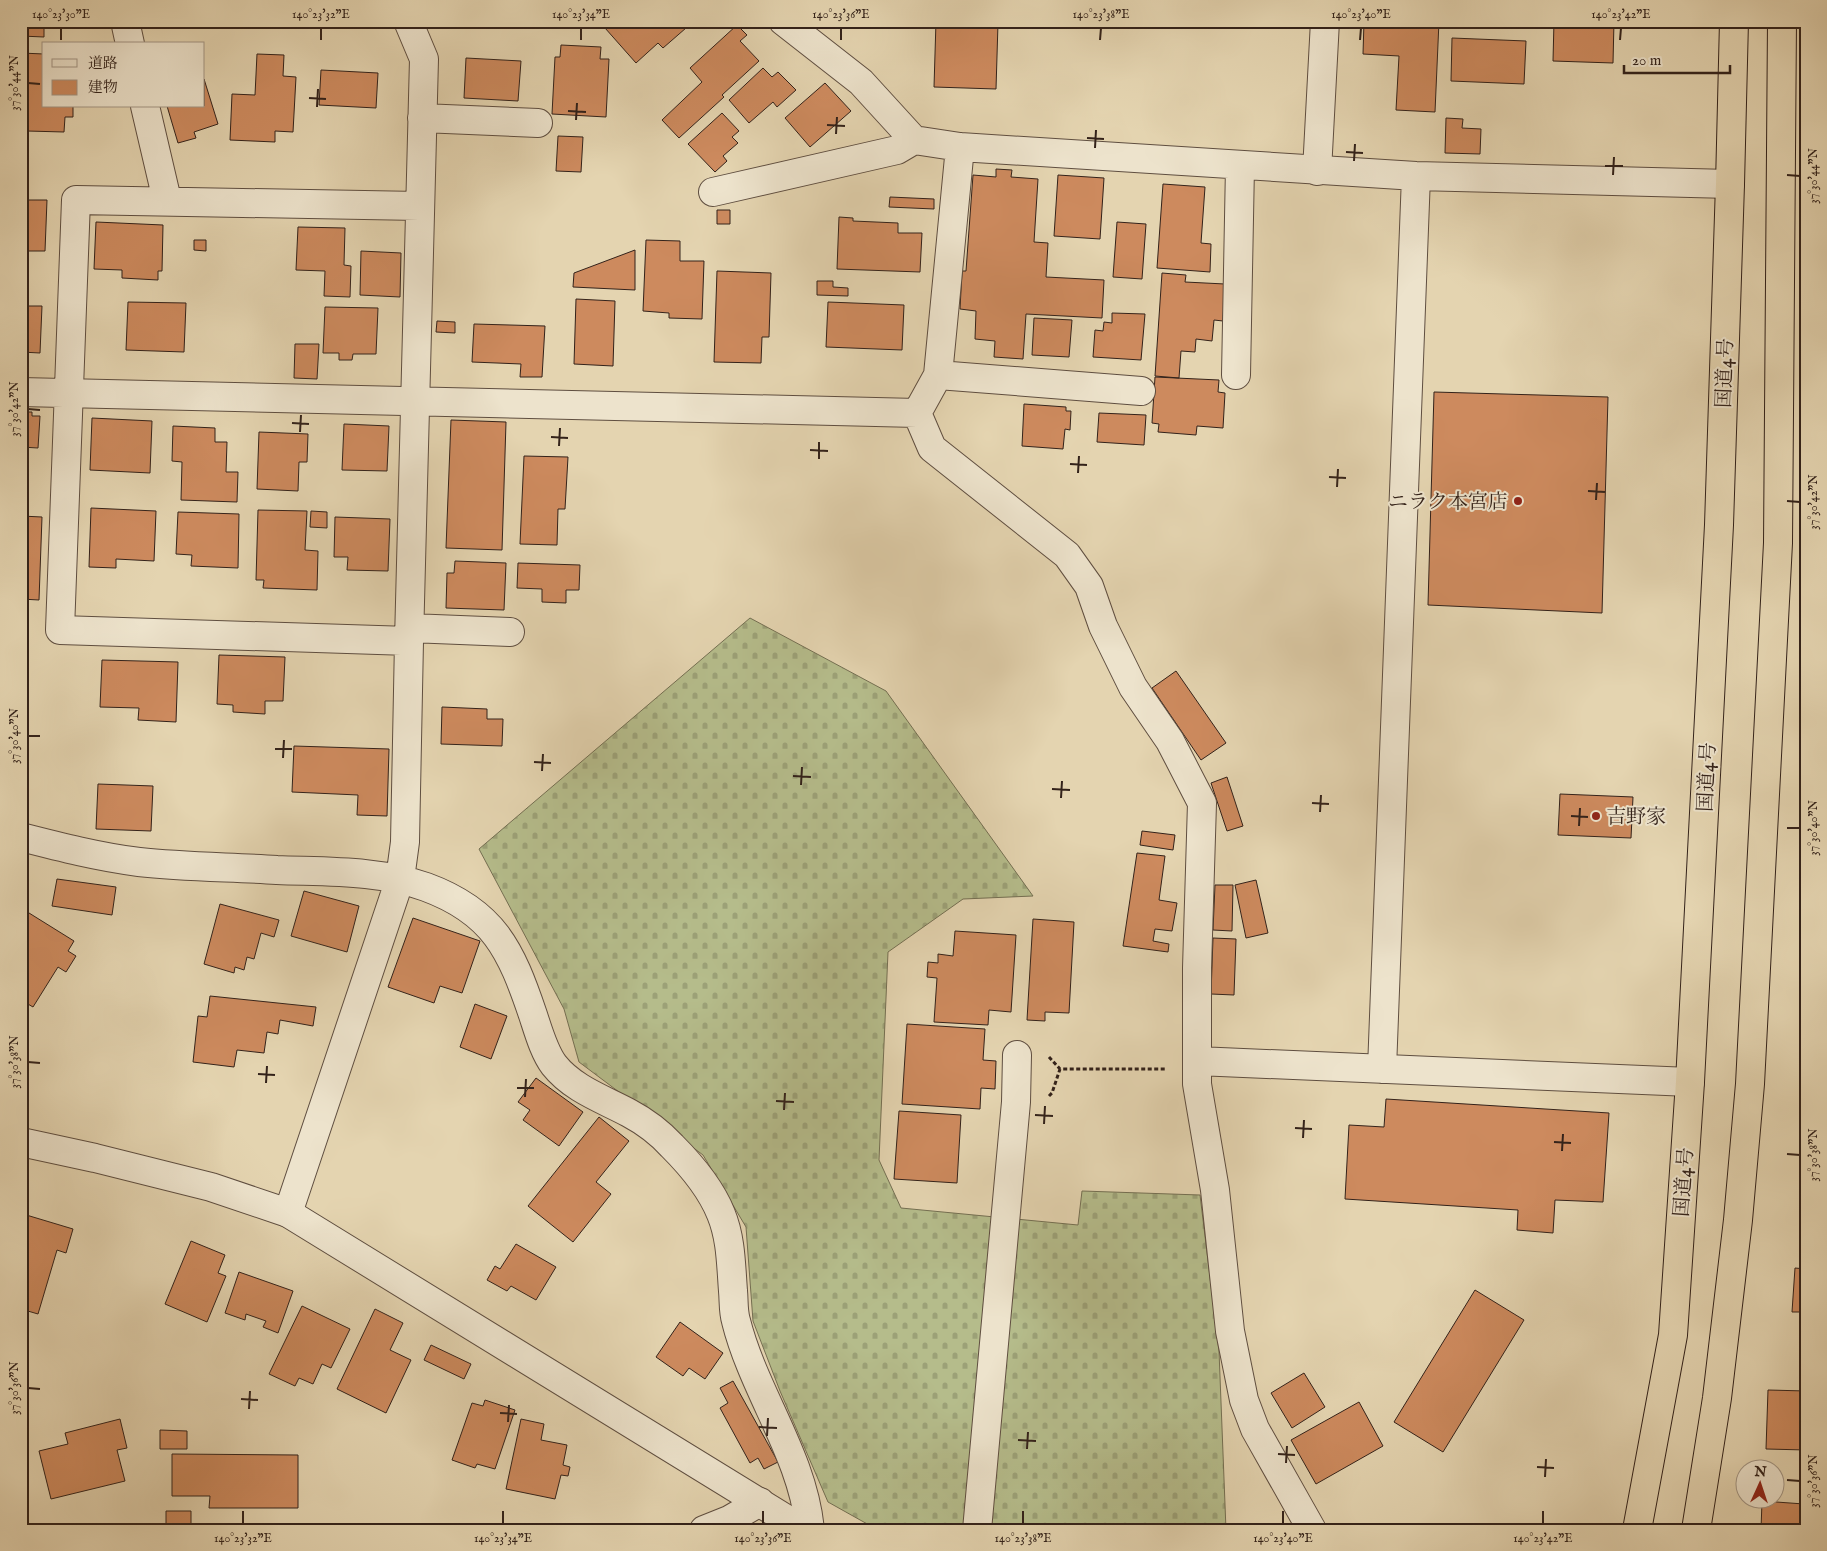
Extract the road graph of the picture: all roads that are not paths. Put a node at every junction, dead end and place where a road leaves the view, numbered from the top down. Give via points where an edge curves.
1 (125, 21) edge
2 (408, 21) edge
3 (783, 21) edge
4 (1325, 21) edge
5 (1734, 21) edge
6 (1782, 21) edge
7 (130, 42) edge
8 (145, 108) edge
9 (422, 118) junction
10 (538, 123) dead end
11 (914, 140) junction
12 (960, 147) junction
13 (1240, 166) junction
14 (1317, 171) junction
15 (1416, 176) junction
16 (1730, 184) junction
17 (713, 192) dead end
18 (168, 200) junction
19 (419, 206) junction
20 (938, 375) junction
21 (1236, 376) dead end
22 (1141, 391) dead end
23 (21, 392) edge
24 (68, 394) junction
25 (415, 401) junction
26 (917, 413) junction
27 (510, 632) dead end
28 (410, 634) junction
29 (21, 836) edge
30 (400, 878) junction
31 (1017, 1055) road end
32 (1197, 1065) junction
33 (1382, 1069) junction
34 (1690, 1082) junction
35 (21, 1142) edge
36 (288, 1213) junction
37 (760, 1502) junction
38 (704, 1530) edge
39 (804, 1530) edge
40 (810, 1530) edge
41 (977, 1530) edge
42 (1312, 1530) edge
43 (1637, 1530) edge
44 (1696, 1530) edge

1 - 7 street
2 - 9 street via 424,59
3 - 11 street via 861,82
4 - 14 street
5 - 16 highway, 国道4号
6 - 44 highway via 1778,543 1750,1084 1717,1398
8 - 18 street
9 - 10 street
9 - 19 street
11 - 12 street
11 - 17 street via 897,150
12 - 13 street
12 - 20 street
13 - 14 street
13 - 21 street
14 - 15 street
15 - 16 street
15 - 33 street
16 - 34 highway, 国道4号 via 1718,525
18 - 19 street
18 - 24 street via 76,200
19 - 25 street
20 - 22 street
20 - 26 street
23 - 24 street
24 - 25 street
24 - 28 street via 60,630
25 - 26 street
25 - 28 street
26 - 32 street via 932,448 1068,555 1089,586 1133,687 1170,742 1202,803
27 - 28 street
28 - 30 street via 405,842
29 - 30 street via 61,848 139,862
30 - 36 street
30 - 40 street via 450,896 486,922 520,975 553,1064 580,1089 633,1114 670,1143 716,1202 730,1242 735,1318 751,1366 801,1480
31 - 41 street via 1016,1102
32 - 33 street
32 - 42 street via 1197,1084 1215,1190 1230,1332 1244,1400 1255,1429
33 - 34 street
34 - 43 highway, 国道4号 via 1673,1335
35 - 36 street via 211,1187
36 - 37 street
37 - 38 street
37 - 39 street

